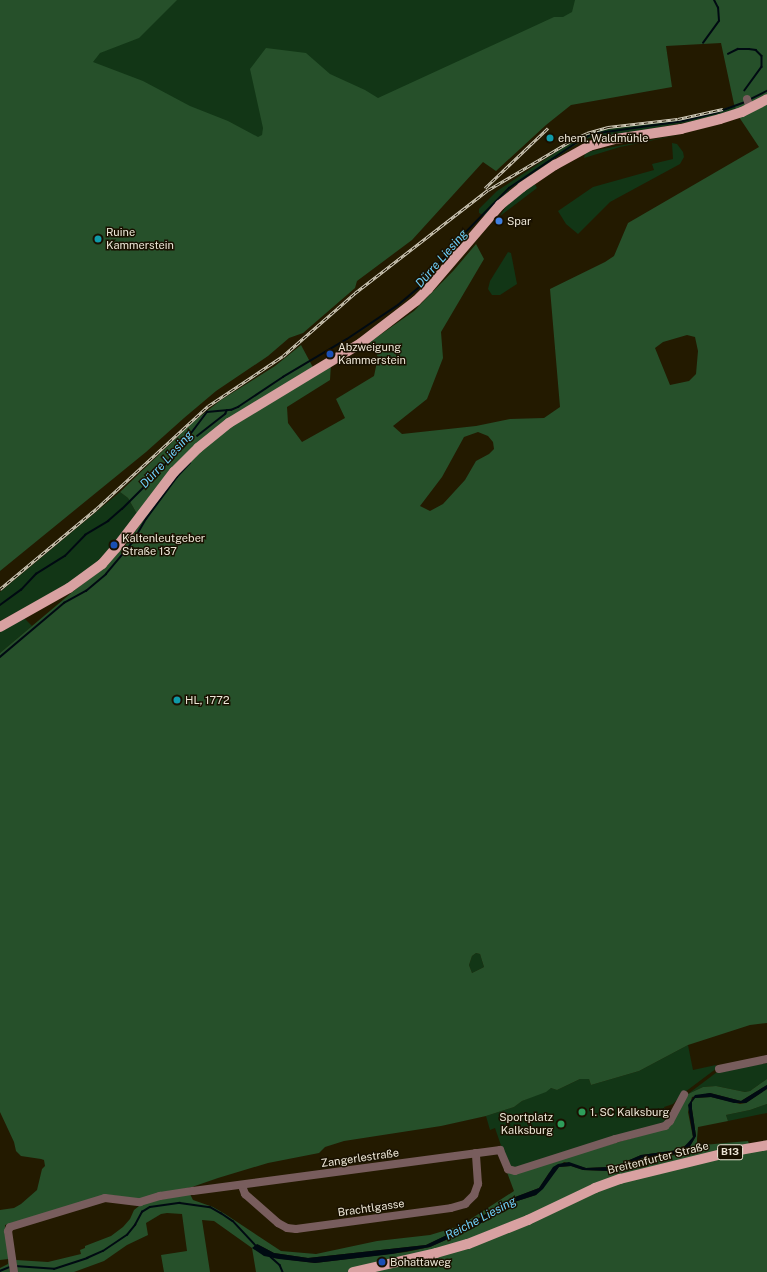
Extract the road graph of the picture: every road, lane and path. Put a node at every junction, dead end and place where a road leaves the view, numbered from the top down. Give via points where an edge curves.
1 (767, 99) edge
2 (0, 627) edge
3 (767, 1059) edge
4 (719, 1068) dead end
5 (684, 1095) dead end
6 (767, 1145) edge
7 (476, 1153) junction
8 (242, 1186) junction
9 (14, 1272) edge
10 (353, 1272) edge

1 - 2 main road via 749,104 728,117 691,127 589,146 522,187 500,205 416,301 361,342 247,410 224,427 174,472 102,564 78,582
3 - 4 street
5 - 7 street, Zangerlestraße via 665,1126 615,1139 521,1170 510,1170 500,1150
6 - 10 main road, Breitenfurter Straße / B13 via 620,1179 468,1244
7 - 8 street, Zangerlestraße
7 - 8 street, Brachtlgasse via 478,1184 474,1195 465,1204 451,1208 296,1229 287,1228 245,1194
8 - 9 street, Zangerlestraße via 160,1196 140,1202 105,1198 28,1221 8,1229

